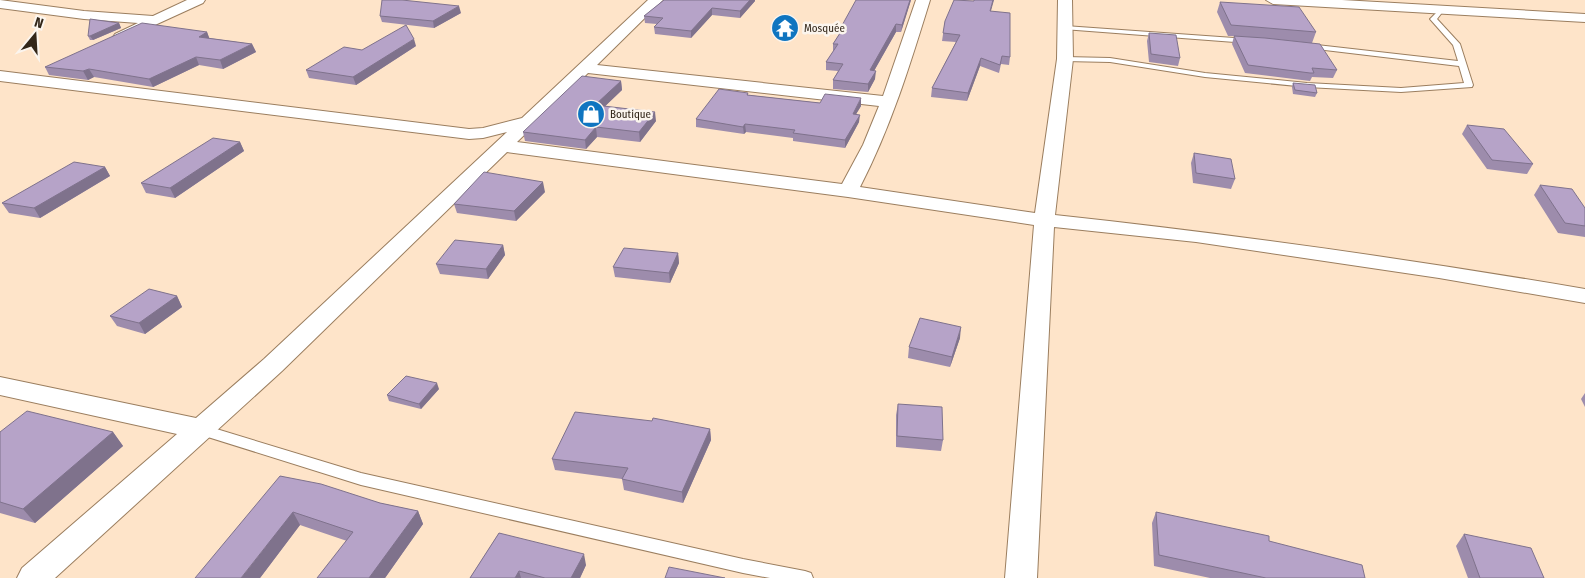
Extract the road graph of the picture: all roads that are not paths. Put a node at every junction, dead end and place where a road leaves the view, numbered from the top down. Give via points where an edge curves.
1 (198, 0) edge
2 (656, 0) edge
3 (924, 0) edge
4 (1065, 0) edge
5 (1273, 0) edge
6 (1299, 1) edge
7 (0, 4) edge
8 (1437, 5) edge
9 (1582, 14) edge
10 (154, 20) junction
11 (1065, 28) junction
12 (107, 42) edge
13 (1261, 42) edge
14 (1299, 46) edge
15 (1065, 59) junction
16 (1461, 64) junction
17 (48, 68) edge
18 (585, 68) junction
19 (0, 76) edge
20 (23, 80) junction
21 (0, 90) edge
22 (890, 102) junction
23 (530, 121) junction
24 (503, 146) junction
25 (848, 191) junction
26 (1044, 220) junction
27 (1585, 296) edge
28 (0, 386) edge
29 (200, 430) junction
30 (34, 578) edge
31 (805, 578) edge
32 (1021, 578) edge

1 - 10 street
2 - 18 street
3 - 22 street
4 - 11 street
5 - 6 street
6 - 8 street
7 - 10 street
8 - 9 street
8 - 16 lane via 1433,19 1456,44
10 - 12 street
11 - 13 lane
11 - 15 street
14 - 16 lane
15 - 16 lane via 1110,60 1205,75 1307,85 1401,90 1469,85
15 - 26 street
17 - 20 street
18 - 22 street
18 - 23 street
19 - 20 street
20 - 21 street
20 - 23 street via 469,134
22 - 25 street via 867,159
23 - 24 street
24 - 25 street
24 - 29 street
25 - 26 street
26 - 27 street via 1196,236 1439,270
26 - 32 street
28 - 29 street
29 - 30 street
29 - 31 lane via 361,478

